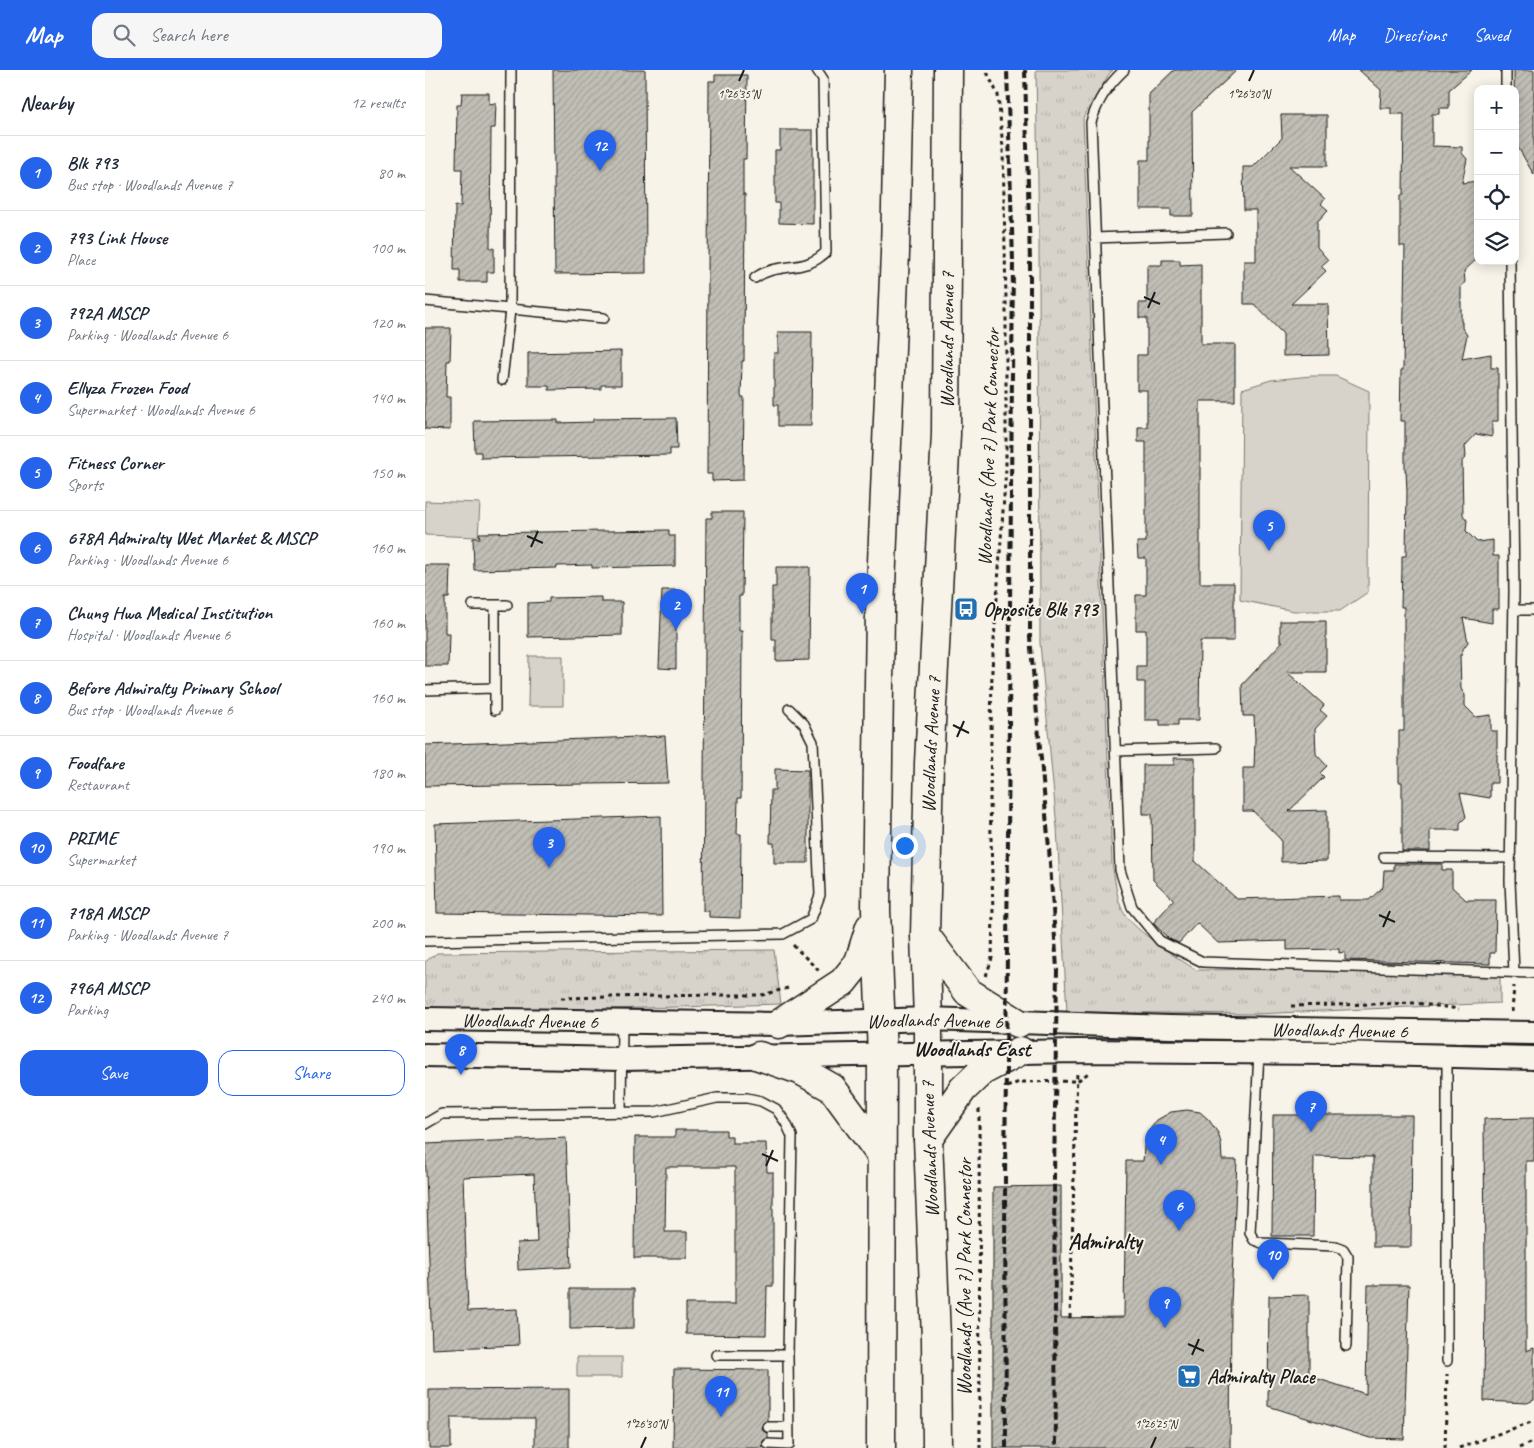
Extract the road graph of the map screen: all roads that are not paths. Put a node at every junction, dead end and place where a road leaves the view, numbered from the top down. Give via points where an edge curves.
1 (511, 70) edge
2 (817, 70) edge
3 (899, 70) edge
4 (948, 70) edge
5 (1124, 70) edge
6 (1506, 70) edge
7 (1506, 85) edge
8 (1226, 233) dead end
9 (1095, 238) junction
10 (1509, 265) edge
11 (755, 278) dead end
12 (425, 301) edge
13 (510, 310) junction
14 (603, 318) dead end
15 (502, 380) dead end
16 (473, 605) dead end
17 (495, 605) junction
18 (507, 605) dead end
19 (1514, 610) junction
20 (1534, 610) edge
21 (494, 688) junction
22 (425, 690) edge
23 (789, 709) dead end
24 (495, 710) dead end
25 (1216, 748) dead end
26 (1115, 751) junction
27 (1384, 857) dead end
28 (1510, 858) junction
29 (876, 910) junction
30 (925, 935) junction
31 (425, 941) edge
32 (1514, 973) junction
33 (1534, 973) edge
34 (425, 1019) edge
35 (927, 1019) junction
36 (622, 1020) junction
37 (880, 1020) junction
38 (1018, 1023) junction
39 (779, 1024) junction
40 (1534, 1033) edge
41 (1020, 1051) junction
42 (927, 1052) junction
43 (1259, 1052) junction
44 (882, 1055) junction
45 (1447, 1055) junction
46 (425, 1056) edge
47 (759, 1056) junction
48 (1534, 1058) edge
49 (621, 1059) junction
50 (621, 1113) junction
51 (425, 1124) edge
52 (928, 1139) junction
53 (881, 1155) junction
54 (1346, 1346) dead end
55 (716, 1355) dead end
56 (788, 1355) junction
57 (1447, 1361) road end
58 (768, 1427) dead end
59 (788, 1427) junction
60 (768, 1444) dead end
61 (881, 1448) edge
62 (937, 1448) edge

1 - 13 lane
2 - 11 lane via 823,79 826,252 812,264 766,271
3 - 29 main road via 880,610
4 - 30 main road, Woodlands Avenue 7 via 947,434 929,763
5 - 9 lane via 1097,103 1091,122
6 - 7 lane
8 - 9 lane
9 - 26 lane
10 - 19 lane
12 - 13 lane
13 - 14 lane
13 - 15 lane
16 - 17 lane
17 - 18 lane
17 - 21 lane
19 - 20 lane
19 - 28 lane
21 - 22 lane
21 - 24 lane
23 - 31 lane via 804,724 813,742 820,895 811,919 783,934
25 - 26 lane
26 - 32 lane via 1120,870 1132,907 1161,941 1203,962
27 - 28 lane
28 - 32 lane
29 - 37 main road
29 - 39 main road via 859,962 843,982
30 - 35 main road, Woodlands Avenue 7
30 - 38 main road via 968,992
32 - 33 lane
34 - 36 street, Woodlands Avenue 6
35 - 37 street, Woodlands Avenue 6
35 - 38 street, Woodlands Avenue 6
35 - 42 main road, Woodlands Avenue 7
36 - 39 street, Woodlands Avenue 6
36 - 49 lane
37 - 39 street, Woodlands Avenue 6
37 - 44 main road
38 - 40 street, Woodlands Avenue 6
41 - 42 street, Woodlands Avenue 6
41 - 43 street, Woodlands Avenue 6
41 - 52 main road via 982,1071 963,1089
42 - 44 street, Woodlands Avenue 6
42 - 52 main road, Woodlands Avenue 7
43 - 45 street, Woodlands Avenue 6
43 - 54 lane via 1250,1234 1262,1244 1335,1246 1343,1249 1348,1257
44 - 47 street, Woodlands Avenue 6
44 - 53 main road
45 - 48 street, Woodlands Avenue 6
45 - 57 lane
46 - 49 street, Woodlands Avenue 6
47 - 49 street, Woodlands Avenue 6
47 - 53 main road via 800,1070 832,1088
49 - 50 lane
50 - 51 lane via 443,1114
50 - 56 lane via 654,1112 717,1098 747,1098 776,1109 786,1123 792,1136
52 - 62 main road, Woodlands Avenue 7
53 - 61 main road
55 - 56 lane
56 - 59 lane
58 - 59 lane
59 - 60 lane via 789,1445

